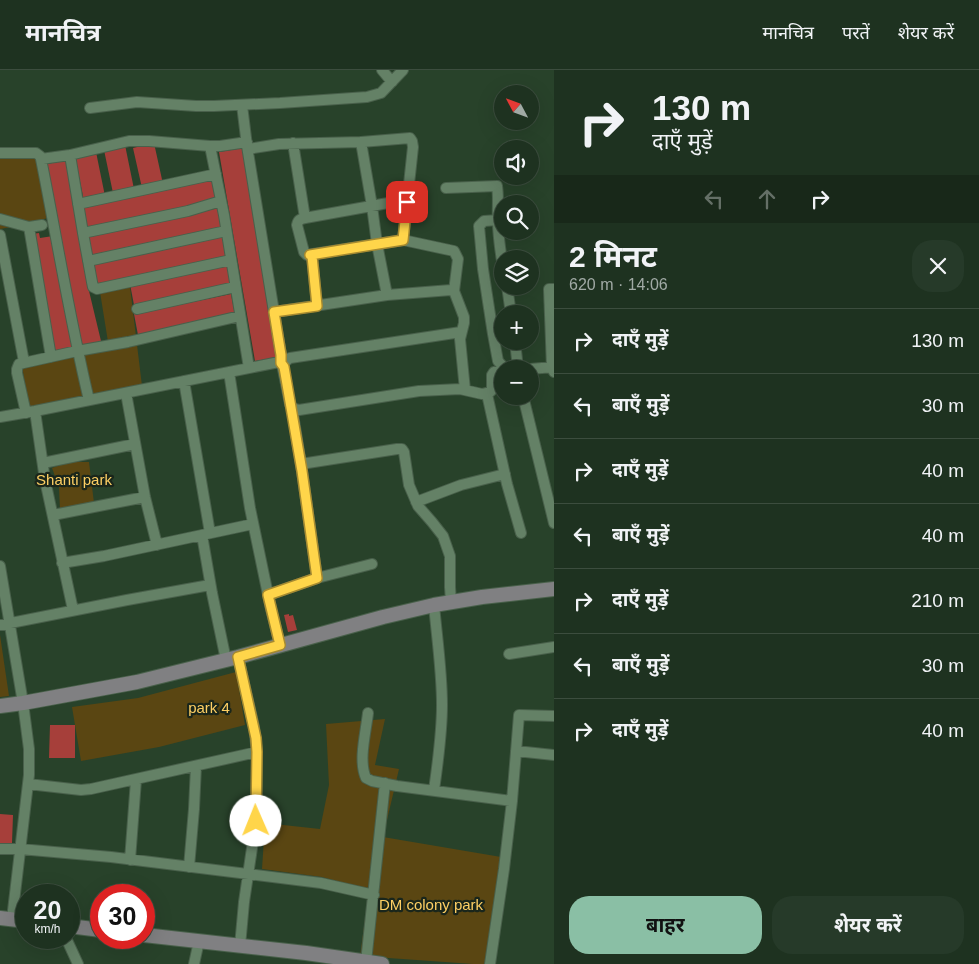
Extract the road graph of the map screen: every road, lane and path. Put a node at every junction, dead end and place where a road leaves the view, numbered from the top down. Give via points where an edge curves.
1 (382, 70) edge
2 (403, 70) edge
3 (392, 82) junction
4 (242, 105) junction
5 (90, 108) dead end
6 (361, 142) junction
7 (294, 143) junction
8 (247, 145) junction
9 (210, 146) junction
10 (0, 153) edge
11 (70, 155) junction
12 (41, 159) junction
13 (216, 174) junction
14 (446, 188) dead end
15 (498, 195) edge
16 (221, 201) junction
17 (407, 202) junction
18 (78, 204) junction
19 (372, 206) junction
20 (305, 218) junction
21 (494, 220) edge
22 (0, 222) edge
23 (42, 225) dead end
24 (29, 227) junction
25 (226, 232) junction
26 (83, 233) junction
27 (0, 235) edge
28 (403, 240) junction
29 (376, 244) junction
30 (310, 255) junction
31 (231, 260) junction
32 (88, 261) junction
33 (4, 281) edge
34 (235, 287) junction
35 (554, 288) edge
36 (454, 291) junction
37 (387, 295) junction
38 (317, 306) junction
39 (137, 309) dead end
40 (274, 312) junction
41 (240, 316) junction
42 (461, 332) junction
43 (77, 351) junction
44 (51, 357) junction
45 (498, 360) edge
46 (24, 362) junction
47 (282, 363) junction
48 (249, 368) junction
49 (539, 369) edge
50 (553, 369) edge
51 (229, 372) junction
52 (494, 373) edge
53 (184, 381) junction
54 (465, 390) junction
55 (126, 393) junction
56 (486, 394) junction
57 (89, 400) junction
58 (525, 405) edge
59 (292, 408) junction
60 (30, 412) junction
61 (0, 417) edge
62 (135, 444) junction
63 (43, 462) junction
64 (301, 464) junction
65 (505, 474) junction
66 (145, 497) junction
67 (416, 502) junction
68 (52, 516) junction
69 (554, 522) edge
70 (253, 524) junction
71 (521, 533) dead end
72 (206, 534) junction
73 (157, 545) junction
74 (62, 563) junction
75 (372, 564) dead end
76 (0, 566) edge
77 (317, 578) junction
78 (210, 585) junction
79 (554, 589) edge
80 (268, 595) junction
81 (451, 602) junction
82 (434, 604) junction
83 (73, 610) junction
84 (5, 624) edge
85 (280, 645) junction
86 (554, 647) edge
87 (509, 654) dead end
88 (232, 658) junction
89 (23, 703) junction
90 (0, 706) edge
91 (368, 713) dead end
92 (554, 716) edge
93 (516, 751) junction
94 (257, 752) junction
95 (554, 755) edge
96 (196, 766) junction
97 (136, 780) junction
98 (28, 784) junction
99 (385, 784) junction
100 (434, 790) junction
101 (512, 801) junction
102 (0, 849) edge
103 (20, 849) junction
104 (130, 860) junction
105 (189, 867) junction
106 (249, 874) junction
107 (374, 894) junction
108 (6, 918) edge
109 (155, 936) edge
110 (199, 942) junction
111 (240, 946) junction
112 (71, 949) edge
113 (307, 958) edge
114 (366, 962) junction
115 (78, 964) edge
116 (194, 964) edge
117 (382, 964) edge
118 (490, 964) edge

1 - 3 street
2 - 3 street
3 - 4 street via 381,93 367,97
4 - 5 street via 138,102
4 - 8 street
6 - 7 street
6 - 17 street via 412,140
6 - 19 street
7 - 8 street
7 - 20 street
8 - 9 street
8 - 40 street
9 - 11 street via 129,141
9 - 13 street
10 - 12 street via 36,153
11 - 12 street
11 - 18 street
12 - 43 street
13 - 16 street
13 - 18 street
14 - 15 street via 497,186
16 - 25 street
16 - 26 street
17 - 19 street
17 - 28 street
18 - 26 street
19 - 20 street
19 - 29 street
20 - 30 street via 300,219 297,225 304,252
21 - 45 street via 484,221 479,226
22 - 24 street
23 - 24 street
24 - 44 street
25 - 31 street
25 - 32 street
26 - 32 street
27 - 33 street
28 - 29 street
28 - 36 street via 454,251 458,259
29 - 30 street
29 - 37 street
30 - 38 street
31 - 32 street via 97,289 93,286
31 - 34 street
33 - 46 street
34 - 39 street
34 - 41 street
35 - 50 street via 549,289
36 - 37 street
36 - 42 street via 464,317
37 - 38 street
38 - 40 street
40 - 47 street
41 - 43 street
41 - 48 street
42 - 47 street via 290,358
42 - 54 street
43 - 44 street
43 - 57 street
44 - 46 street
46 - 60 street via 19,364 17,373
47 - 48 street
47 - 59 street
48 - 51 street
49 - 50 street
51 - 53 street
51 - 70 street
52 - 56 street via 492,390
53 - 55 street
53 - 72 street
54 - 56 street
54 - 59 street via 418,391 299,410
55 - 57 street
55 - 62 street
56 - 65 street
57 - 60 street
58 - 69 street
59 - 64 street
60 - 61 street
60 - 63 street
62 - 63 street
62 - 66 street
63 - 68 street
64 - 67 street via 402,449
64 - 77 street
65 - 67 street via 461,485
65 - 71 street
66 - 68 street
66 - 73 street
67 - 81 street via 443,536 450,556
68 - 74 street
70 - 72 street
70 - 80 street
72 - 73 street
72 - 78 street
73 - 74 street
74 - 83 street
75 - 77 street
76 - 84 street
77 - 80 street
78 - 83 street
78 - 88 street
79 - 81 street
80 - 85 street
81 - 82 street
82 - 85 street
82 - 100 street via 442,703
83 - 84 street
84 - 89 street
85 - 88 street
86 - 87 street
88 - 89 street via 136,682
88 - 94 street via 254,727
89 - 90 street
89 - 98 street via 29,749
91 - 99 street via 364,773 366,778
92 - 93 street via 519,715
93 - 95 street
93 - 101 street
94 - 96 street
94 - 106 street via 256,821
96 - 97 street
96 - 105 street
97 - 98 street via 81,790
97 - 104 street
98 - 103 street
99 - 100 street
99 - 107 street
100 - 101 street
101 - 118 street
102 - 103 street
103 - 104 street
103 - 108 street
104 - 105 street
105 - 106 street
106 - 107 street
106 - 111 street
107 - 114 street
109 - 110 street
110 - 111 street
110 - 116 street
111 - 113 street
112 - 115 street
113 - 114 street
114 - 117 street

